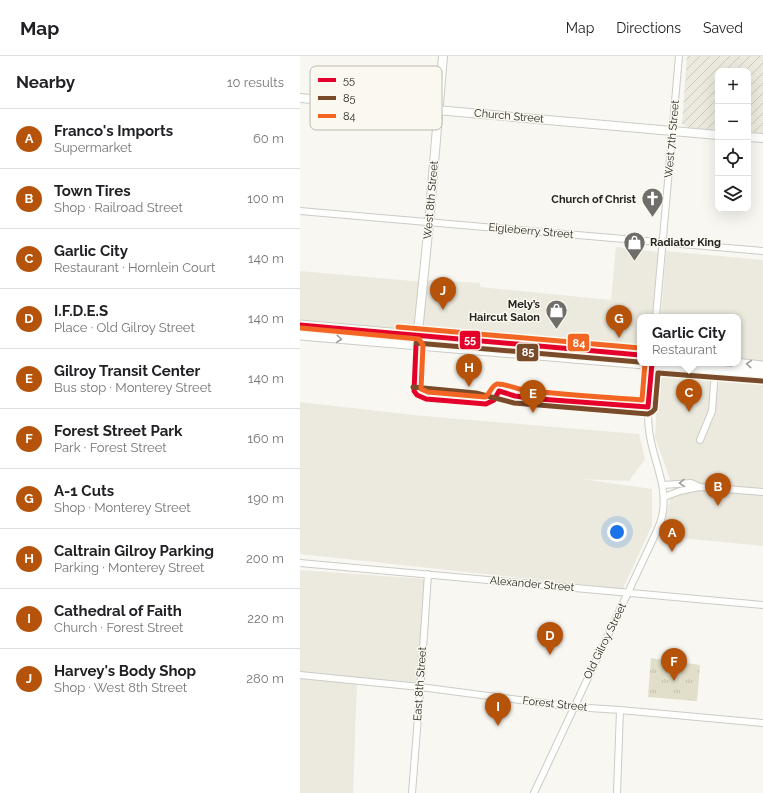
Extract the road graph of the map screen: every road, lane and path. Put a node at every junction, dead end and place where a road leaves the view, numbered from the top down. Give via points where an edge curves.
1 (443, 56) edge
2 (679, 56) edge
3 (442, 70) edge
4 (300, 98) edge
5 (310, 99) edge
6 (442, 110) edge
7 (437, 130) edge
8 (673, 131) junction
9 (715, 135) edge
10 (751, 137) edge
11 (763, 138) edge
12 (300, 211) edge
13 (429, 223) junction
14 (663, 242) junction
15 (763, 251) edge
16 (656, 314) edge
17 (300, 325) edge
18 (300, 335) edge
19 (417, 340) junction
20 (637, 356) edge
21 (637, 362) edge
22 (741, 364) edge
23 (652, 366) edge
24 (673, 366) edge
25 (763, 366) edge
26 (715, 370) junction
27 (763, 374) edge
28 (700, 440) dead end
29 (663, 485) junction
30 (700, 487) junction
31 (763, 492) edge
32 (664, 497) junction
33 (300, 563) edge
34 (428, 574) junction
35 (628, 592) junction
36 (763, 605) edge
37 (300, 675) edge
38 (420, 687) junction
39 (574, 707) junction
40 (620, 710) junction
41 (763, 724) edge
42 (412, 793) edge
43 (534, 793) edge
44 (617, 793) edge

1 - 3 street, West 8th Street
2 - 8 street, West 7th Street
4 - 5 street, Church Street
6 - 8 street, Church Street
7 - 13 street, West 8th Street
8 - 9 street, Church Street
8 - 14 street, West 7th Street
10 - 11 street
12 - 13 street, Eigleberry Street
13 - 14 street, Eigleberry Street
13 - 19 street, West 8th Street
14 - 15 street, Eigleberry Street
14 - 16 street, West 7th Street
17 - 19 main road
18 -> 19 main road
19 - 20 main road
19 - 21 main road
25 -> 22 main road
23 - 29 street, Old Gilroy Street via 649,429
24 - 26 main road
26 - 27 main road
26 - 28 street via 712,411
30 -> 29 street via 691,483
29 - 32 street, Old Gilroy Street
30 - 31 street
30 - 32 street
32 - 35 street, Old Gilroy Street via 660,522
33 - 34 street, Alexander Street
34 - 35 street, Alexander Street
34 - 38 street, East 8th Street
35 - 36 street, Alexander Street
35 - 39 street, Old Gilroy Street
37 - 38 street, Forest Street
38 - 39 street, Forest Street
38 - 42 street, East 8th Street
39 - 40 street, Forest Street
39 - 43 street, Old Gilroy Street
40 - 41 street, Forest Street
40 - 44 street

